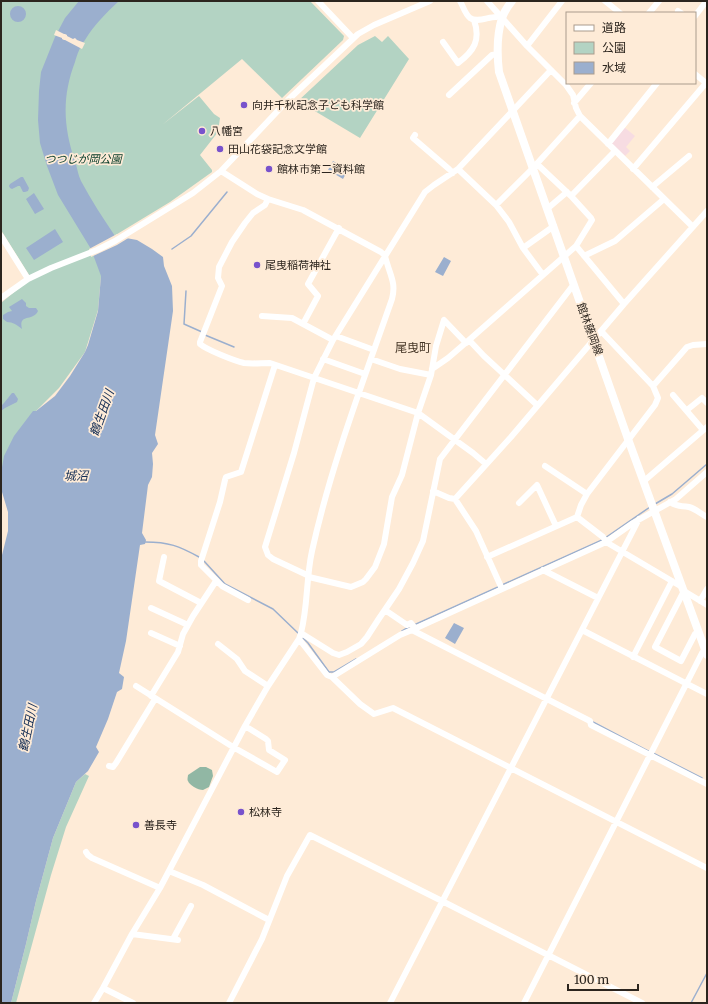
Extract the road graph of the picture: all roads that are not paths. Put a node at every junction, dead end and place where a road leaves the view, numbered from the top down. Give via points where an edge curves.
1 (318, 1) edge
2 (430, 1) edge
3 (460, 1) edge
4 (487, 1) edge
5 (512, 1) edge
6 (562, 1) edge
7 (605, 1) edge
8 (658, 1) edge
9 (705, 3) dead end
10 (619, 12) edge
11 (650, 12) edge
12 (696, 15) edge
13 (503, 17) junction
14 (474, 20) junction
15 (353, 38) junction
16 (443, 42) dead end
17 (527, 46) junction
18 (498, 54) junction
19 (551, 70) junction
20 (696, 75) edge
21 (590, 84) edge
22 (656, 84) edge
23 (449, 95) dead end
24 (574, 103) junction
25 (513, 111) junction
26 (580, 116) junction
27 (415, 135) dead end
28 (608, 144) junction
29 (615, 151) junction
30 (689, 156) dead end
31 (535, 166) junction
32 (633, 169) junction
33 (222, 171) junction
34 (455, 171) junction
35 (652, 187) junction
36 (569, 194) junction
37 (268, 199) junction
38 (664, 199) junction
39 (496, 205) junction
40 (547, 209) junction
41 (707, 211) edge
42 (554, 226) junction
43 (693, 227) junction
44 (339, 228) junction
45 (2, 239) edge
46 (576, 246) junction
47 (523, 248) junction
48 (385, 256) junction
49 (584, 256) junction
50 (564, 257) junction
51 (543, 276) junction
52 (28, 279) junction
53 (574, 284) junction
54 (2, 295) edge
55 (624, 304) junction
56 (262, 316) dead end
57 (304, 324) junction
58 (601, 331) junction
59 (335, 338) junction
60 (594, 340) junction
61 (468, 342) junction
62 (707, 344) edge
63 (374, 350) junction
64 (323, 359) junction
65 (371, 359) junction
66 (275, 365) junction
67 (432, 372) junction
68 (365, 374) junction
69 (504, 375) junction
70 (314, 378) junction
71 (653, 386) junction
72 (359, 393) junction
73 (673, 395) dead end
74 (707, 403) edge
75 (537, 405) junction
76 (687, 410) junction
77 (418, 413) junction
78 (705, 428) edge
79 (628, 439) junction
80 (454, 440) junction
81 (486, 464) junction
82 (544, 466) dead end
83 (707, 472) edge
84 (644, 481) junction
85 (433, 491) junction
86 (587, 494) junction
87 (455, 499) junction
88 (670, 502) junction
89 (520, 503) dead end
90 (654, 510) junction
91 (577, 517) junction
92 (707, 517) edge
93 (639, 519) junction
94 (556, 526) junction
95 (606, 542) junction
96 (622, 552) junction
97 (164, 557) dead end
98 (487, 557) junction
99 (543, 570) junction
100 (309, 577) junction
101 (216, 581) junction
102 (672, 581) junction
103 (502, 589) junction
104 (683, 589) junction
105 (707, 589) edge
106 (598, 598) junction
107 (248, 600) dead end
108 (700, 601) junction
109 (201, 603) junction
110 (707, 605) edge
111 (151, 608) dead end
112 (385, 610) junction
113 (188, 625) junction
114 (414, 629) junction
115 (582, 630) junction
116 (699, 632) junction
117 (151, 633) dead end
118 (300, 636) junction
119 (218, 644) dead end
120 (180, 646) junction
121 (706, 652) edge
122 (633, 657) junction
123 (332, 677) junction
124 (686, 684) junction
125 (136, 686) dead end
126 (268, 686) junction
127 (707, 694) edge
128 (153, 697) junction
129 (547, 699) junction
130 (245, 726) junction
131 (233, 747) junction
132 (650, 755) junction
133 (109, 766) dead end
134 (511, 768) junction
135 (707, 784) edge
136 (616, 822) junction
137 (86, 852) dead end
138 (707, 868) edge
139 (168, 871) junction
140 (160, 888) junction
141 (442, 901) junction
142 (192, 906) dead end
143 (269, 920) junction
144 (132, 934) junction
145 (548, 955) junction
146 (103, 988) junction
147 (94, 1003) edge
148 (133, 1003) edge
149 (229, 1003) edge
150 (390, 1003) edge
151 (524, 1003) edge
152 (642, 1003) edge

1 - 15 street
2 - 15 street via 374,25
3 - 14 street via 466,14
4 - 13 street
5 - 13 main road, 館林藤岡線
6 - 17 street
7 - 10 street
8 - 11 street
9 - 12 street
13 - 14 street
13 - 17 street
13 - 18 main road, 館林藤岡線
14 - 16 street via 477,31 475,44 472,51 458,63
15 - 33 street via 288,100
17 - 19 street
18 - 23 street via 492,55
18 - 25 main road, 館林藤岡線 via 499,72
19 - 24 street via 571,90
19 - 25 street
20 - 32 street via 706,83
21 - 24 street
22 - 28 street
24 - 26 street
25 - 31 main road, 館林藤岡線
25 - 34 street
26 - 28 street
26 - 31 street
27 - 34 street via 413,138 449,169
28 - 29 street
29 - 32 street
29 - 36 street
30 - 35 street
31 - 36 street
31 - 39 street
31 - 40 main road, 館林藤岡線
32 - 35 street
33 - 37 street
33 - 52 street via 193,193 128,233 83,257
34 - 39 street
34 - 48 street via 425,192
35 - 38 street
36 - 40 street
36 - 46 street via 592,220
37 - 44 street via 304,210
37 - 66 street via 265,205 253,213 232,242 219,267 218,278 222,286 200,344 218,354 245,363
38 - 43 street
38 - 49 street via 615,241
39 - 47 street
40 - 42 main road, 館林藤岡線
41 - 43 street
42 - 47 street
42 - 50 main road, 館林藤岡線
43 - 55 street
44 - 48 street
44 - 57 street via 308,284 318,296
45 - 52 street
46 - 49 street
46 - 50 street
47 - 51 street
48 - 59 street
48 - 63 street via 393,279 394,291
49 - 55 street
50 - 51 street
50 - 53 main road, 館林藤岡線
51 - 61 street
52 - 54 street
53 - 60 main road, 館林藤岡線
53 - 69 street
55 - 58 street
56 - 57 street via 292,318
57 - 59 street
58 - 60 street
58 - 71 street
59 - 63 street
59 - 64 street
60 - 75 street
60 - 79 main road, 館林藤岡線
61 - 67 street
61 - 67 street via 444,320
61 - 69 street
62 - 71 street via 687,347
63 - 65 street
64 - 68 street
64 - 70 street
65 - 67 street via 400,368
65 - 68 street
66 - 70 street
66 - 101 street via 241,472 226,477 202,559 201,565
67 - 77 street
68 - 72 street
69 - 75 street
69 - 80 street
70 - 72 street
70 - 100 street via 265,548 273,559
71 - 79 street via 658,398 656,403
72 - 77 street
72 - 100 street via 323,509 312,551
73 - 76 street
74 - 76 street via 702,398
75 - 81 street
76 - 78 street
77 - 80 street
77 - 100 street via 402,475 392,497 384,544 372,572 363,582 351,587
78 - 84 street
79 - 84 main road, 館林藤岡線
79 - 86 street
80 - 81 street
80 - 85 street via 440,459
81 - 87 street
82 - 86 street
83 - 88 street
84 - 90 main road, 館林藤岡線
85 - 87 street
85 - 112 street via 423,541 413,564
86 - 91 street
87 - 98 street via 476,531
88 - 90 street
88 - 92 street via 693,509
89 - 94 street via 537,485
90 - 93 street
90 - 104 main road, 館林藤岡線
91 - 94 street
91 - 95 street
93 - 95 street
93 - 96 street
94 - 98 street
95 - 96 street
95 - 99 street
96 - 102 street
96 - 106 street
97 - 109 street via 159,581
98 - 103 street
99 - 103 street
99 - 106 street
100 - 118 street
101 - 107 street
101 - 109 street
102 - 104 street
102 - 122 street
103 - 114 street
104 - 108 street
104 - 116 main road, 館林藤岡線
104 - 116 street via 655,647 681,661 695,634
105 - 108 street
106 - 115 street
108 - 110 street
109 - 113 street
111 - 113 street
112 - 114 street via 407,625 411,623
112 - 118 street via 361,644 339,655
113 - 120 street via 182,634
114 - 123 street
114 - 129 street
115 - 122 street
115 - 129 street
116 - 121 main road, 館林藤岡線
117 - 120 street
118 - 123 street via 327,675
118 - 126 street
119 - 126 street via 237,660 245,671
120 - 128 street
121 - 124 street via 702,653
122 - 124 street
123 - 134 street via 374,714 392,708
124 - 127 street
124 - 132 street
125 - 128 street
126 - 130 street
128 - 131 street
128 - 133 street via 116,763 113,767
129 - 132 street
129 - 134 street
130 - 131 street
130 - 131 street via 268,741 269,750 285,760 277,772
131 - 139 street
132 - 135 street
132 - 136 street
134 - 136 street
134 - 141 street
136 - 138 street
136 - 145 street
137 - 140 street via 92,858
139 - 140 street
139 - 143 street via 203,885
140 - 144 street
141 - 143 street via 310,835 287,876
141 - 145 street
141 - 150 street
142 - 144 street via 175,939
143 - 149 street
144 - 146 street
145 - 151 street
145 - 152 street
146 - 147 street
146 - 148 street

